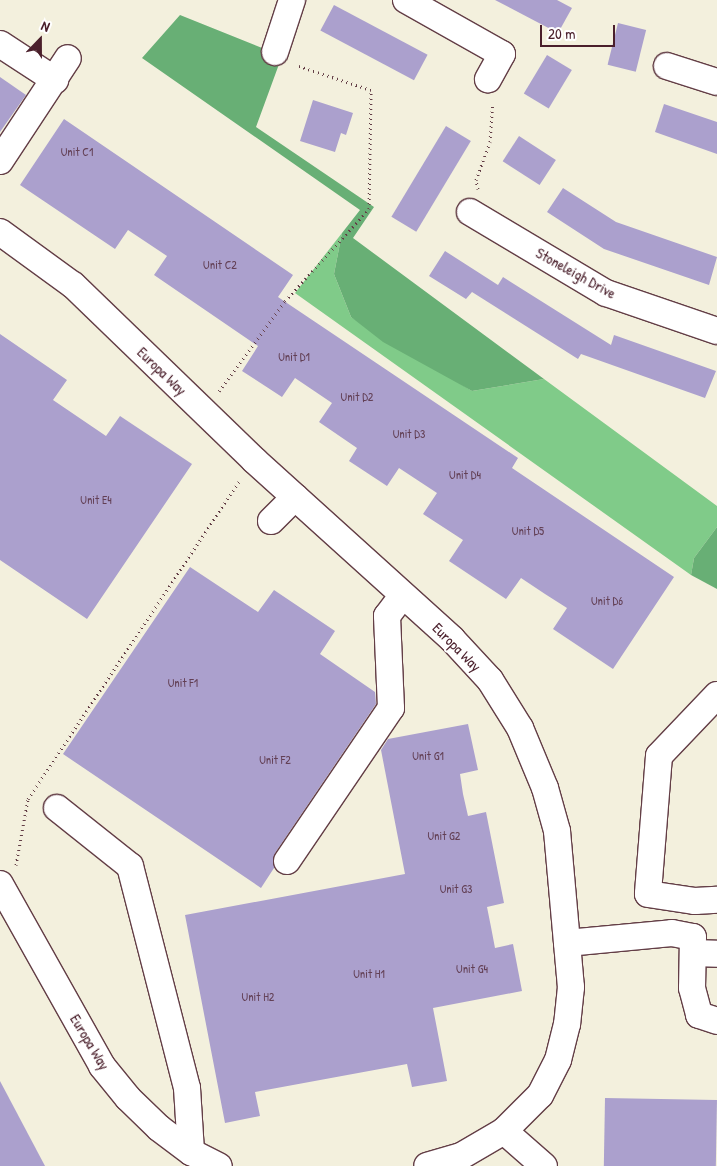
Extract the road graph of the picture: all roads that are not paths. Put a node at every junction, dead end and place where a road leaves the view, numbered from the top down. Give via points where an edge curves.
1 (292, 0) edge
2 (406, 0) edge
3 (0, 44) edge
4 (275, 52) road end
5 (667, 66) dead end
6 (715, 75) edge
7 (488, 79) road end
8 (0, 161) edge
9 (471, 211) road end
10 (0, 232) edge
11 (717, 331) edge
12 (296, 497) junction
13 (271, 521) dead end
14 (403, 595) junction
15 (717, 695) edge
16 (57, 808) dead end
17 (287, 861) dead end
18 (4, 890) edge
19 (706, 900) edge
20 (567, 943) junction
21 (701, 948) edge
22 (717, 1021) edge
23 (504, 1131) junction
24 (191, 1152) junction
25 (219, 1166) edge
26 (428, 1166) edge
27 (544, 1166) edge

1 - 4 street
2 - 7 street via 502,54
3 - 8 street via 62,69
5 - 6 street
9 - 11 street, Stoneleigh Drive via 606,293
10 - 12 street, Europa Way via 73,285
12 - 13 street
12 - 14 street, Europa Way
14 - 17 street via 387,616 391,708
14 - 20 street, Europa Way via 452,639 490,680 520,728 545,788 557,831
15 - 19 street via 659,756 648,894
16 - 24 street via 130,866 186,1088
18 - 24 street, Europa Way via 102,1066 159,1128
19 - 21 street
20 - 21 street via 672,933
20 - 23 street, Europa Way via 571,987 567,1024 558,1060 540,1095
21 - 22 street via 692,988 699,1015
23 - 26 street, Europa Way via 461,1156
23 - 27 street
24 - 25 street, Europa Way

